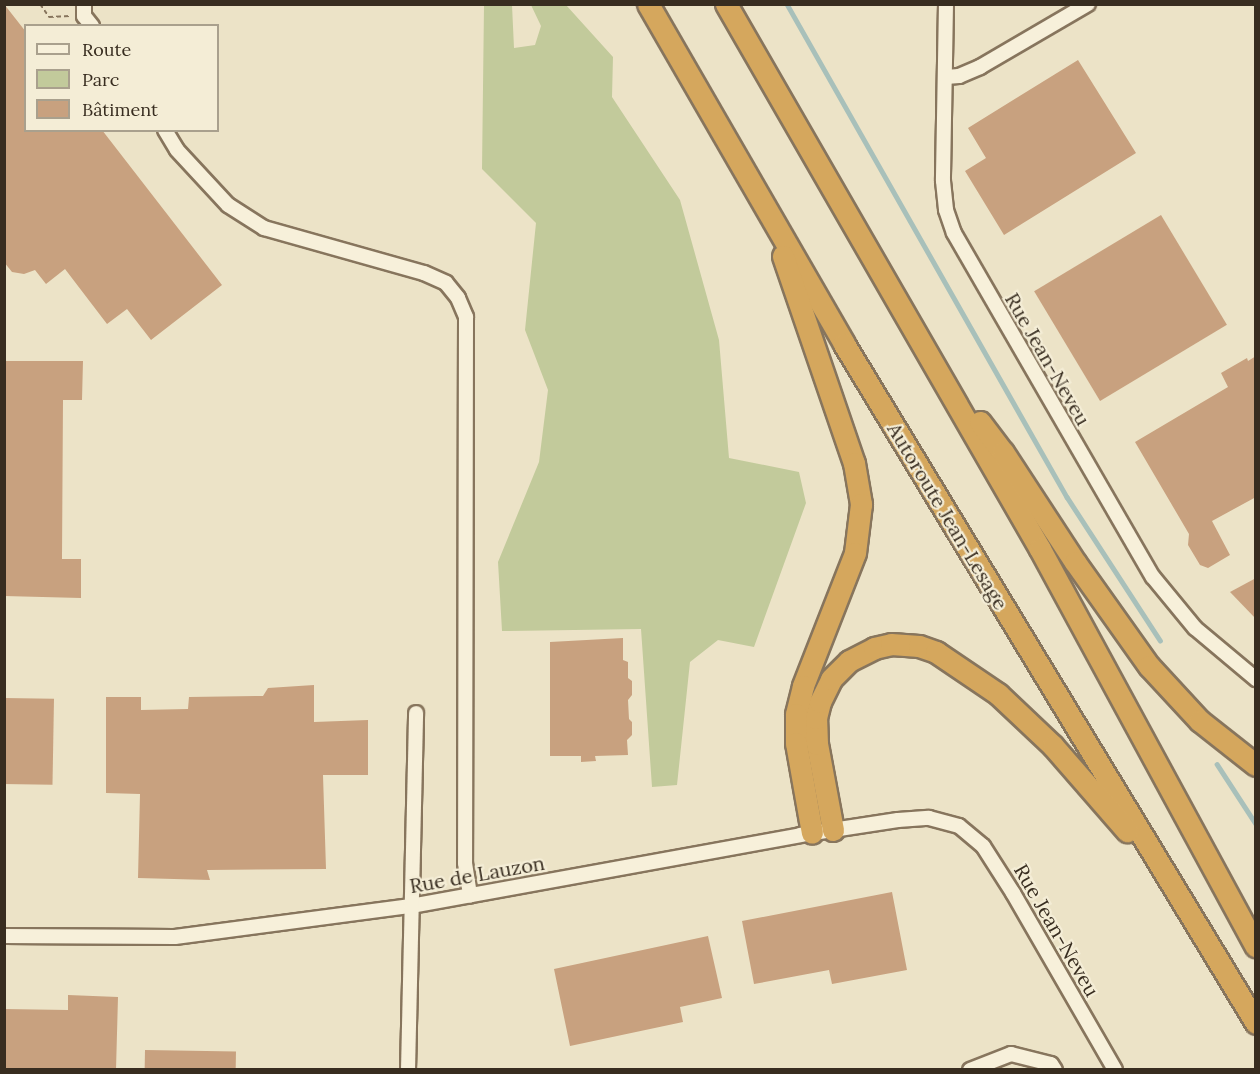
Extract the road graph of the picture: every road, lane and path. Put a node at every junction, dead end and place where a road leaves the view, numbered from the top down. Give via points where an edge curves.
1 (40, 4) edge
2 (648, 4) edge
3 (726, 4) edge
4 (946, 4) edge
5 (1088, 4) edge
6 (86, 15) edge
7 (946, 77) junction
8 (166, 132) edge
9 (771, 219) junction
10 (933, 363) junction
11 (1256, 679) edge
12 (416, 713) dead end
13 (1256, 765) edge
14 (952, 823) joint
15 (833, 830) junction
16 (812, 833) junction
17 (1168, 877) junction
18 (470, 896) junction
19 (411, 906) junction
20 (4, 936) edge
21 (1256, 946) edge
22 (1256, 1023) edge
23 (408, 1070) edge
24 (970, 1070) edge
25 (1055, 1070) edge
26 (1115, 1070) edge

1 - 6 path via 49,17
2 - 9 highway, Autoroute Jean-Lesage
3 - 10 highway
4 - 7 street, Rue Jean-Neveu
5 - 7 street via 980,67
7 - 11 street, Rue Jean-Neveu via 944,192 948,219 958,243 1153,578 1195,628
8 - 18 street via 177,150 228,206 264,228 424,273 446,283 466,317 465,863
9 - 16 highway via 854,463 861,504 855,553 803,686 796,714 796,743
9 - 17 highway, Autoroute Jean-Lesage
10 - 13 highway via 1003,452 1154,671 1200,721
10 - 21 highway via 1096,650
12 - 19 street
14 - 15 street, Rue de Lauzon via 915,818
14 - 26 street, Rue Jean-Neveu via 978,841 994,862
15 - 16 street, Rue de Lauzon
15 - 17 highway via 816,735 822,695 843,666 865,652 891,644 919,646 961,667 1023,716
16 - 18 street, Rue de Lauzon
17 - 22 highway, Autoroute Jean-Lesage
18 - 19 street, Rue de Lauzon
19 - 20 street, Rue de Lauzon via 175,938
19 - 23 street
24 - 25 street via 1011,1054 1052,1064

